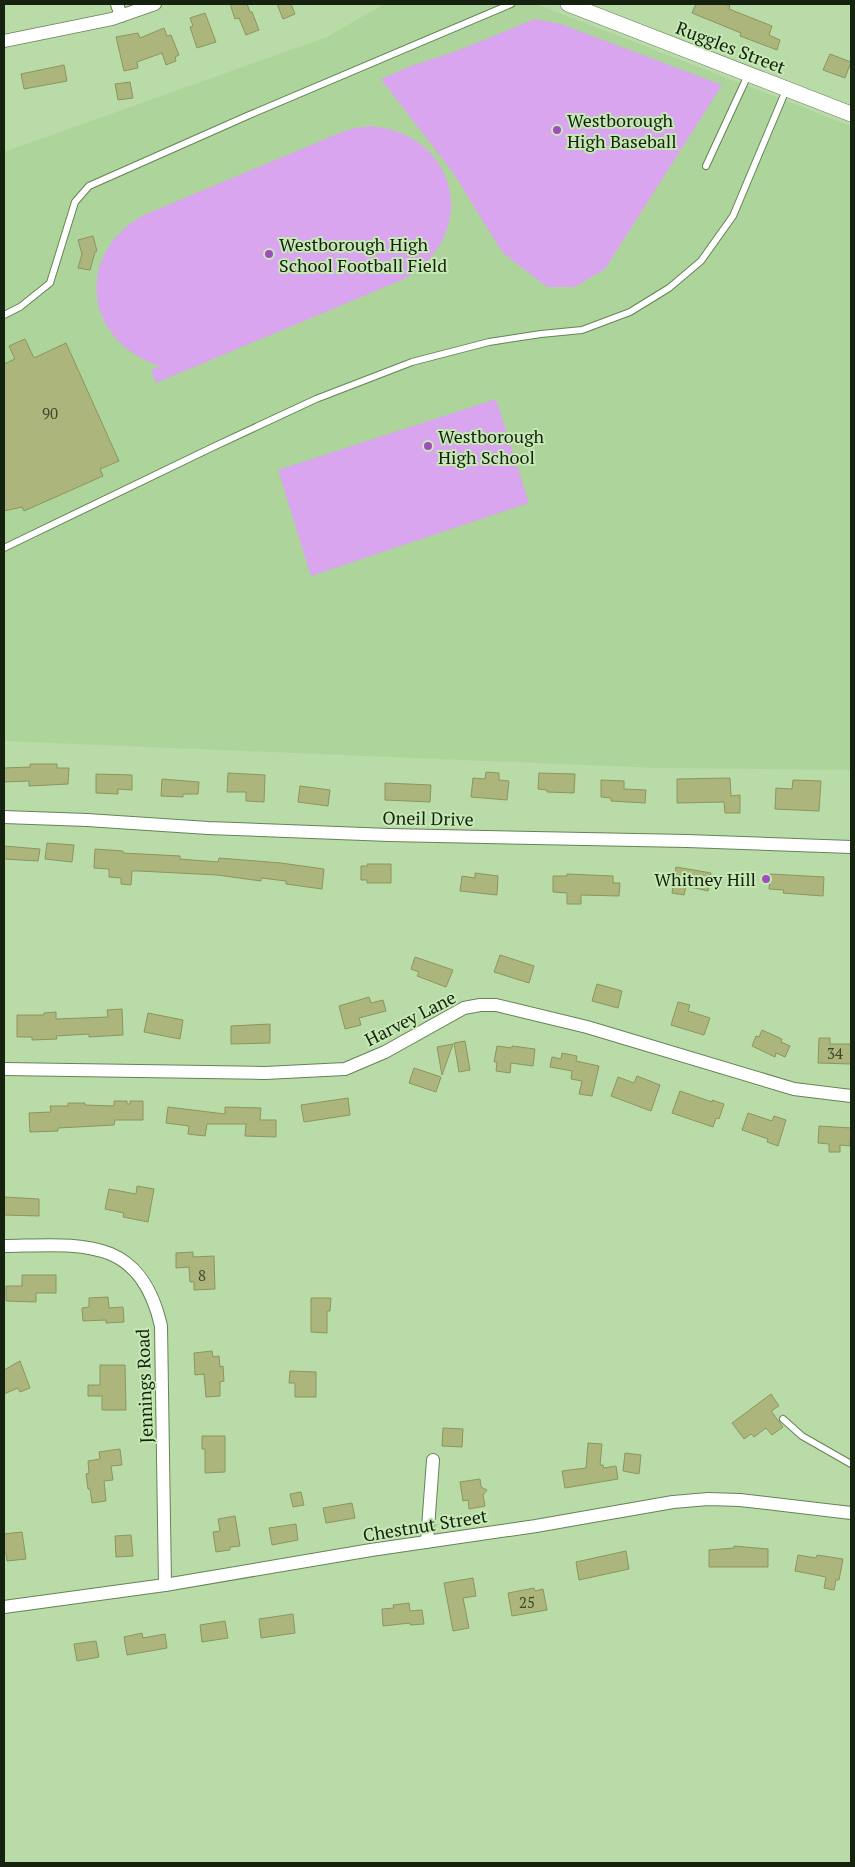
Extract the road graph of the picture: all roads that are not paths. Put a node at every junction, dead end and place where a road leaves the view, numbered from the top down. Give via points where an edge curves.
1 (155, 4) edge
2 (511, 4) edge
3 (568, 4) edge
4 (119, 10) edge
5 (4, 41) edge
6 (749, 74) junction
7 (787, 89) junction
8 (851, 114) edge
9 (706, 166) dead end
10 (4, 315) edge
11 (4, 548) edge
12 (4, 818) edge
13 (851, 847) edge
14 (4, 1069) edge
15 (851, 1096) edge
16 (4, 1246) edge
17 (784, 1419) dead end
18 (433, 1460) dead end
19 (851, 1464) edge
20 (851, 1513) edge
21 (427, 1542) junction
22 (165, 1585) junction
23 (4, 1607) edge

1 - 4 street
2 - 10 lane via 89,186 75,202 50,283 20,307
3 - 6 street, Ruggles Street
4 - 5 street
6 - 7 street, Ruggles Street
6 - 9 lane
7 - 8 street, Ruggles Street
7 - 11 lane via 732,216 701,261 669,288 630,312 582,330 490,342 412,362 307,403
12 - 13 street, Oneil Drive via 389,835
14 - 15 street, Harvey Lane via 265,1073 345,1069 385,1052 464,1008 496,1005 587,1027 794,1089
16 - 22 street, Jennings Road via 78,1245 97,1248 133,1268 152,1297 160,1326
17 - 19 lane via 802,1436
18 - 21 street
20 - 21 street, Chestnut Street via 708,1499
21 - 22 street, Chestnut Street
22 - 23 street, Chestnut Street

